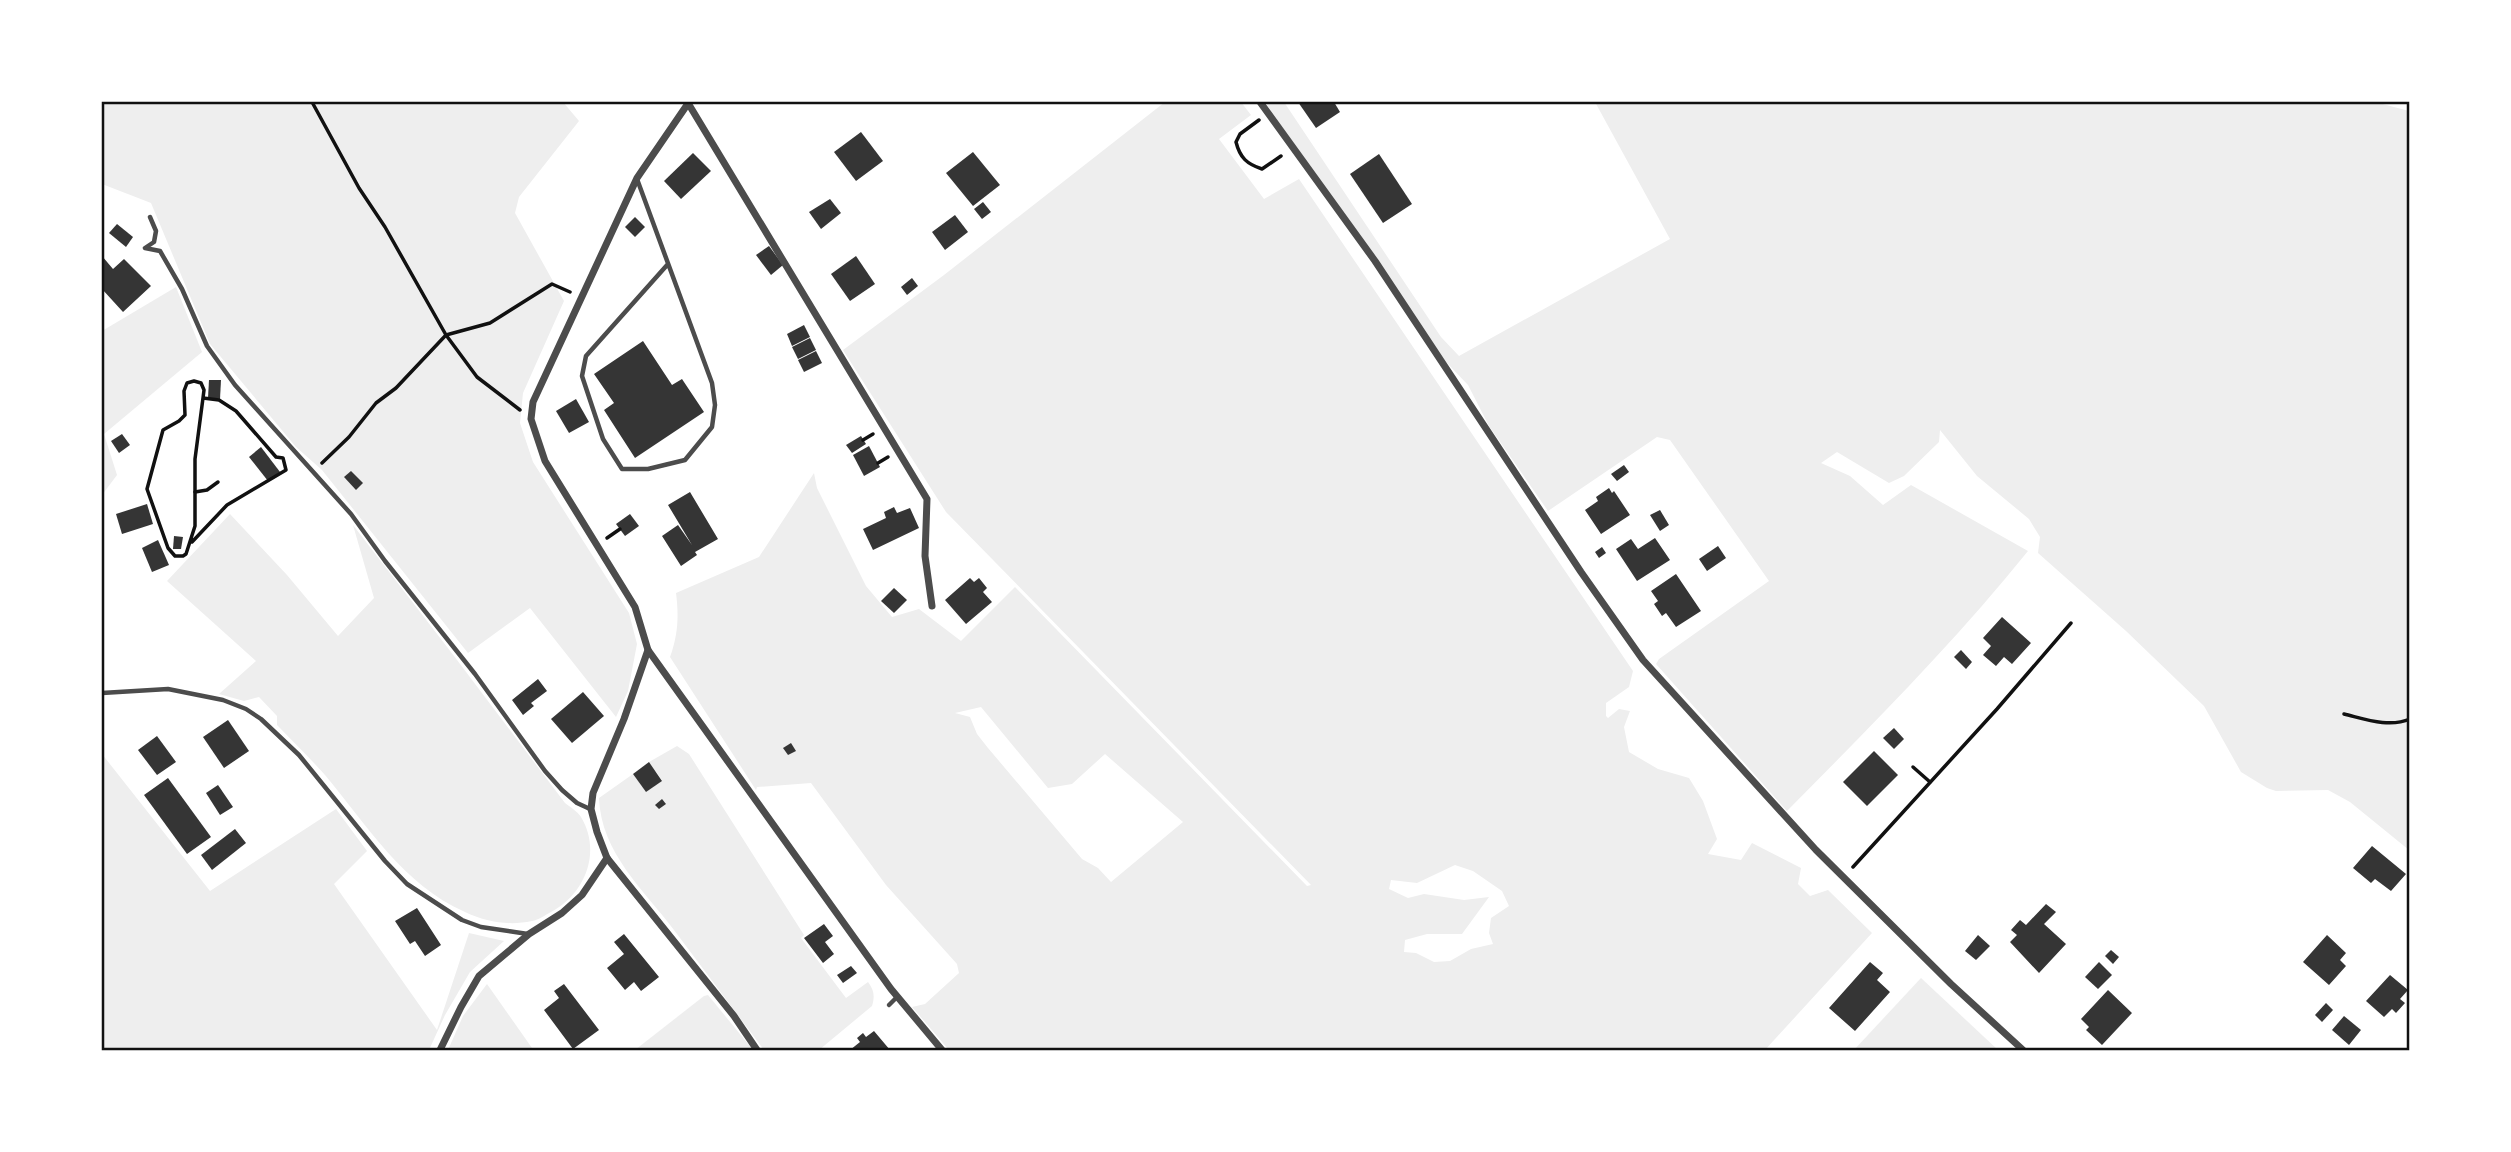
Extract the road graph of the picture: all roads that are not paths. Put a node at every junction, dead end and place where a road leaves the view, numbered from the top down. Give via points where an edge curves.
1 (689, 102) edge
2 (1260, 102) edge
3 (637, 178) junction
4 (150, 217) dead end
5 (668, 264) junction
6 (932, 606) dead end
7 (648, 650) junction
8 (102, 693) edge
9 (591, 809) junction
10 (607, 858) junction
11 (529, 934) junction
12 (898, 997) junction
13 (889, 1005) dead end
14 (440, 1051) edge
15 (757, 1051) edge
16 (942, 1051) edge
17 (2023, 1051) edge

1 - 3 street
1 - 6 street via 927,499 926,556
2 - 17 street via 1375,261 1643,660 1844,877
3 - 5 lane
3 - 7 street via 533,402 531,419 545,461 635,607
4 - 9 lane via 156,231 154,242 145,248 160,251 166,260 211,353 351,514 545,771
5 - 5 lane via 712,383 712,428 685,460 648,469 622,469 603,439 586,389 582,376 586,356
7 - 9 street via 593,793
7 - 12 street
8 - 11 lane via 168,688 246,709 299,755 407,884 462,920
9 - 10 street
10 - 11 street via 582,895
10 - 15 street
11 - 14 street via 479,976
12 - 13 lane
12 - 16 street

